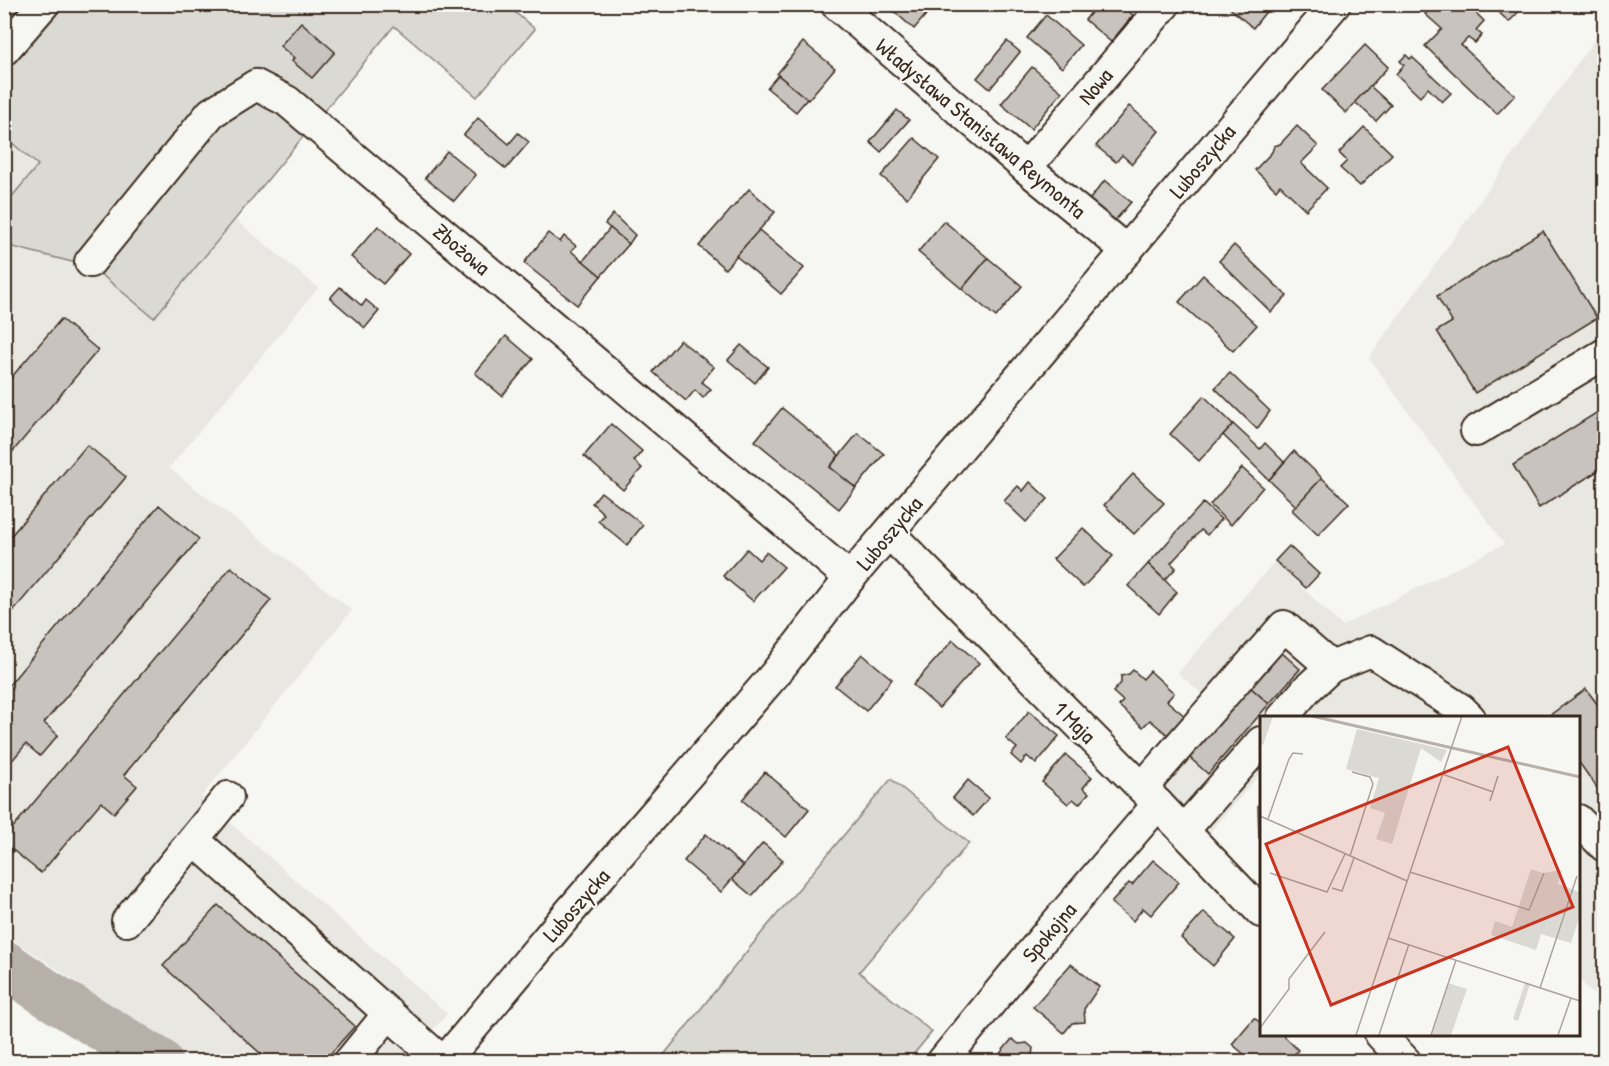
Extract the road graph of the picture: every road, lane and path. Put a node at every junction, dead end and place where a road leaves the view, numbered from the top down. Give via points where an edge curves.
1 (44, 4) edge
2 (836, 4) edge
3 (1164, 4) edge
4 (1335, 4) edge
5 (4, 50) edge
6 (1026, 168) junction
7 (1127, 251) junction
8 (90, 262) dead end
9 (1605, 354) edge
10 (1476, 431) dead end
11 (889, 532) junction
12 (850, 578) junction
13 (1331, 667) junction
14 (1284, 716) edge
15 (1468, 716) edge
16 (1260, 743) edge
17 (1150, 796) junction
18 (228, 797) dead end
19 (1579, 821) edge
20 (1184, 830) junction
21 (194, 840) junction
22 (1605, 846) edge
23 (1260, 911) edge
24 (127, 921) dead end
25 (389, 1013) junction
26 (1381, 1036) edge
27 (349, 1062) edge
28 (444, 1062) edge
29 (942, 1062) edge
30 (1406, 1062) edge

1 - 5 street
2 - 6 street, Władysława Stanisława Reymonta
3 - 6 street, Nowa
4 - 7 street, Luboszycka
6 - 7 street, Władysława Stanisława Reymonta
7 - 11 street, Luboszycka
8 - 12 street, Zbożowa via 211,113 256,85 287,101
9 - 10 street
11 - 12 street, Luboszycka
11 - 17 street, 1 Maja
12 - 28 street, Luboszycka via 776,674
13 - 14 street
13 - 15 street via 1371,651
13 - 17 street, Spokojna via 1284,626
16 - 20 street
17 - 20 street, 1 Maja
17 - 29 street, Spokojna via 1045,936
18 - 21 street
19 - 22 street
20 - 23 street, 1 Maja
21 - 24 street
21 - 25 street
25 - 27 street
25 - 28 street
26 - 30 street

